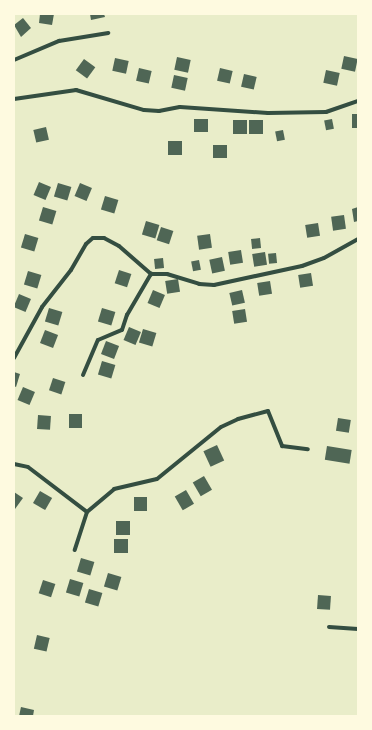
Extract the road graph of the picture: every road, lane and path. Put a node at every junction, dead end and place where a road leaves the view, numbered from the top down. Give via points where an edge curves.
1 (108, 33) dead end
2 (14, 60) edge
3 (14, 99) edge
4 (358, 100) edge
5 (358, 239) edge
6 (151, 274) junction
7 (14, 358) edge
8 (83, 374) dead end
9 (308, 449) dead end
10 (14, 464) edge
11 (87, 512) junction
12 (75, 550) dead end
13 (329, 627) dead end
14 (358, 629) edge

1 - 2 street via 59,41
3 - 4 street via 72,89 144,110 159,111 180,107 268,112 326,112
5 - 6 street via 324,258 302,266 228,283 199,284 183,277
6 - 7 street via 119,246 104,238 93,238 86,244 71,270 42,307
6 - 8 street via 127,315 122,330 98,340
9 - 11 street via 282,446 268,411 238,419 221,427 157,479 114,489
10 - 11 street via 28,467
11 - 12 street
13 - 14 street

